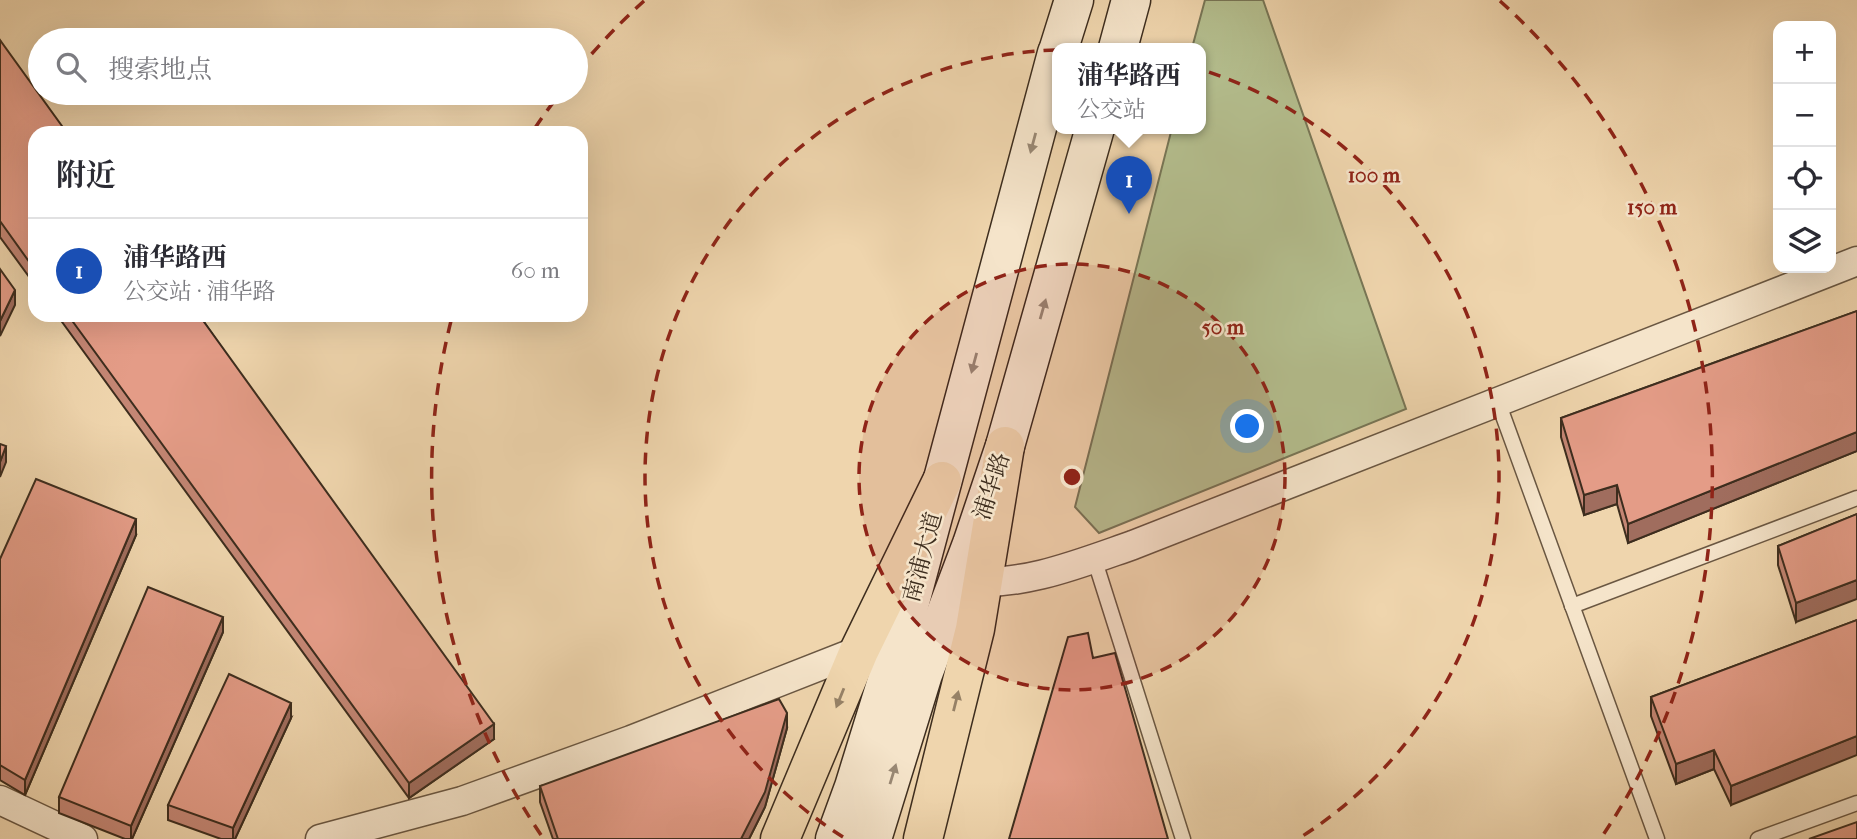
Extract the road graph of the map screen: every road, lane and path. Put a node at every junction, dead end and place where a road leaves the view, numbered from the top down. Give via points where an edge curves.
1 (1074, 0) edge
2 (1131, 0) edge
3 (1061, 43) edge
4 (1119, 43) edge
5 (1052, 72) edge
6 (1093, 134) edge
7 (1857, 261) edge
8 (1498, 402) junction
9 (1005, 446) joint
10 (942, 481) junction
11 (1857, 498) edge
12 (1094, 558) junction
13 (970, 581) junction
14 (1572, 606) junction
15 (902, 632) junction
16 (859, 651) junction
17 (0, 800) edge
18 (1857, 803) edge
19 (83, 839) edge
20 (320, 839) edge
21 (780, 839) edge
22 (835, 839) edge
23 (872, 839) edge
24 (923, 839) edge
25 (1183, 839) edge
26 (1657, 839) edge
27 (1758, 839) edge

1 - 3 main road
2 - 4 main road
5 -> 10 main road, 浦华路
9 -> 6 main road, 浦华路
7 - 8 street
8 - 12 street
8 - 14 lane
9 - 13 highway
10 - 15 main road, 南浦大道
10 - 16 highway
11 - 14 lane
12 - 13 street via 1012,580
12 - 25 lane
23 -> 13 main road via 923,674
24 -> 13 highway via 975,629
14 - 26 lane
15 - 16 street
15 - 22 main road
16 - 20 street via 463,801
16 -> 21 highway
17 - 19 street
18 - 27 lane

